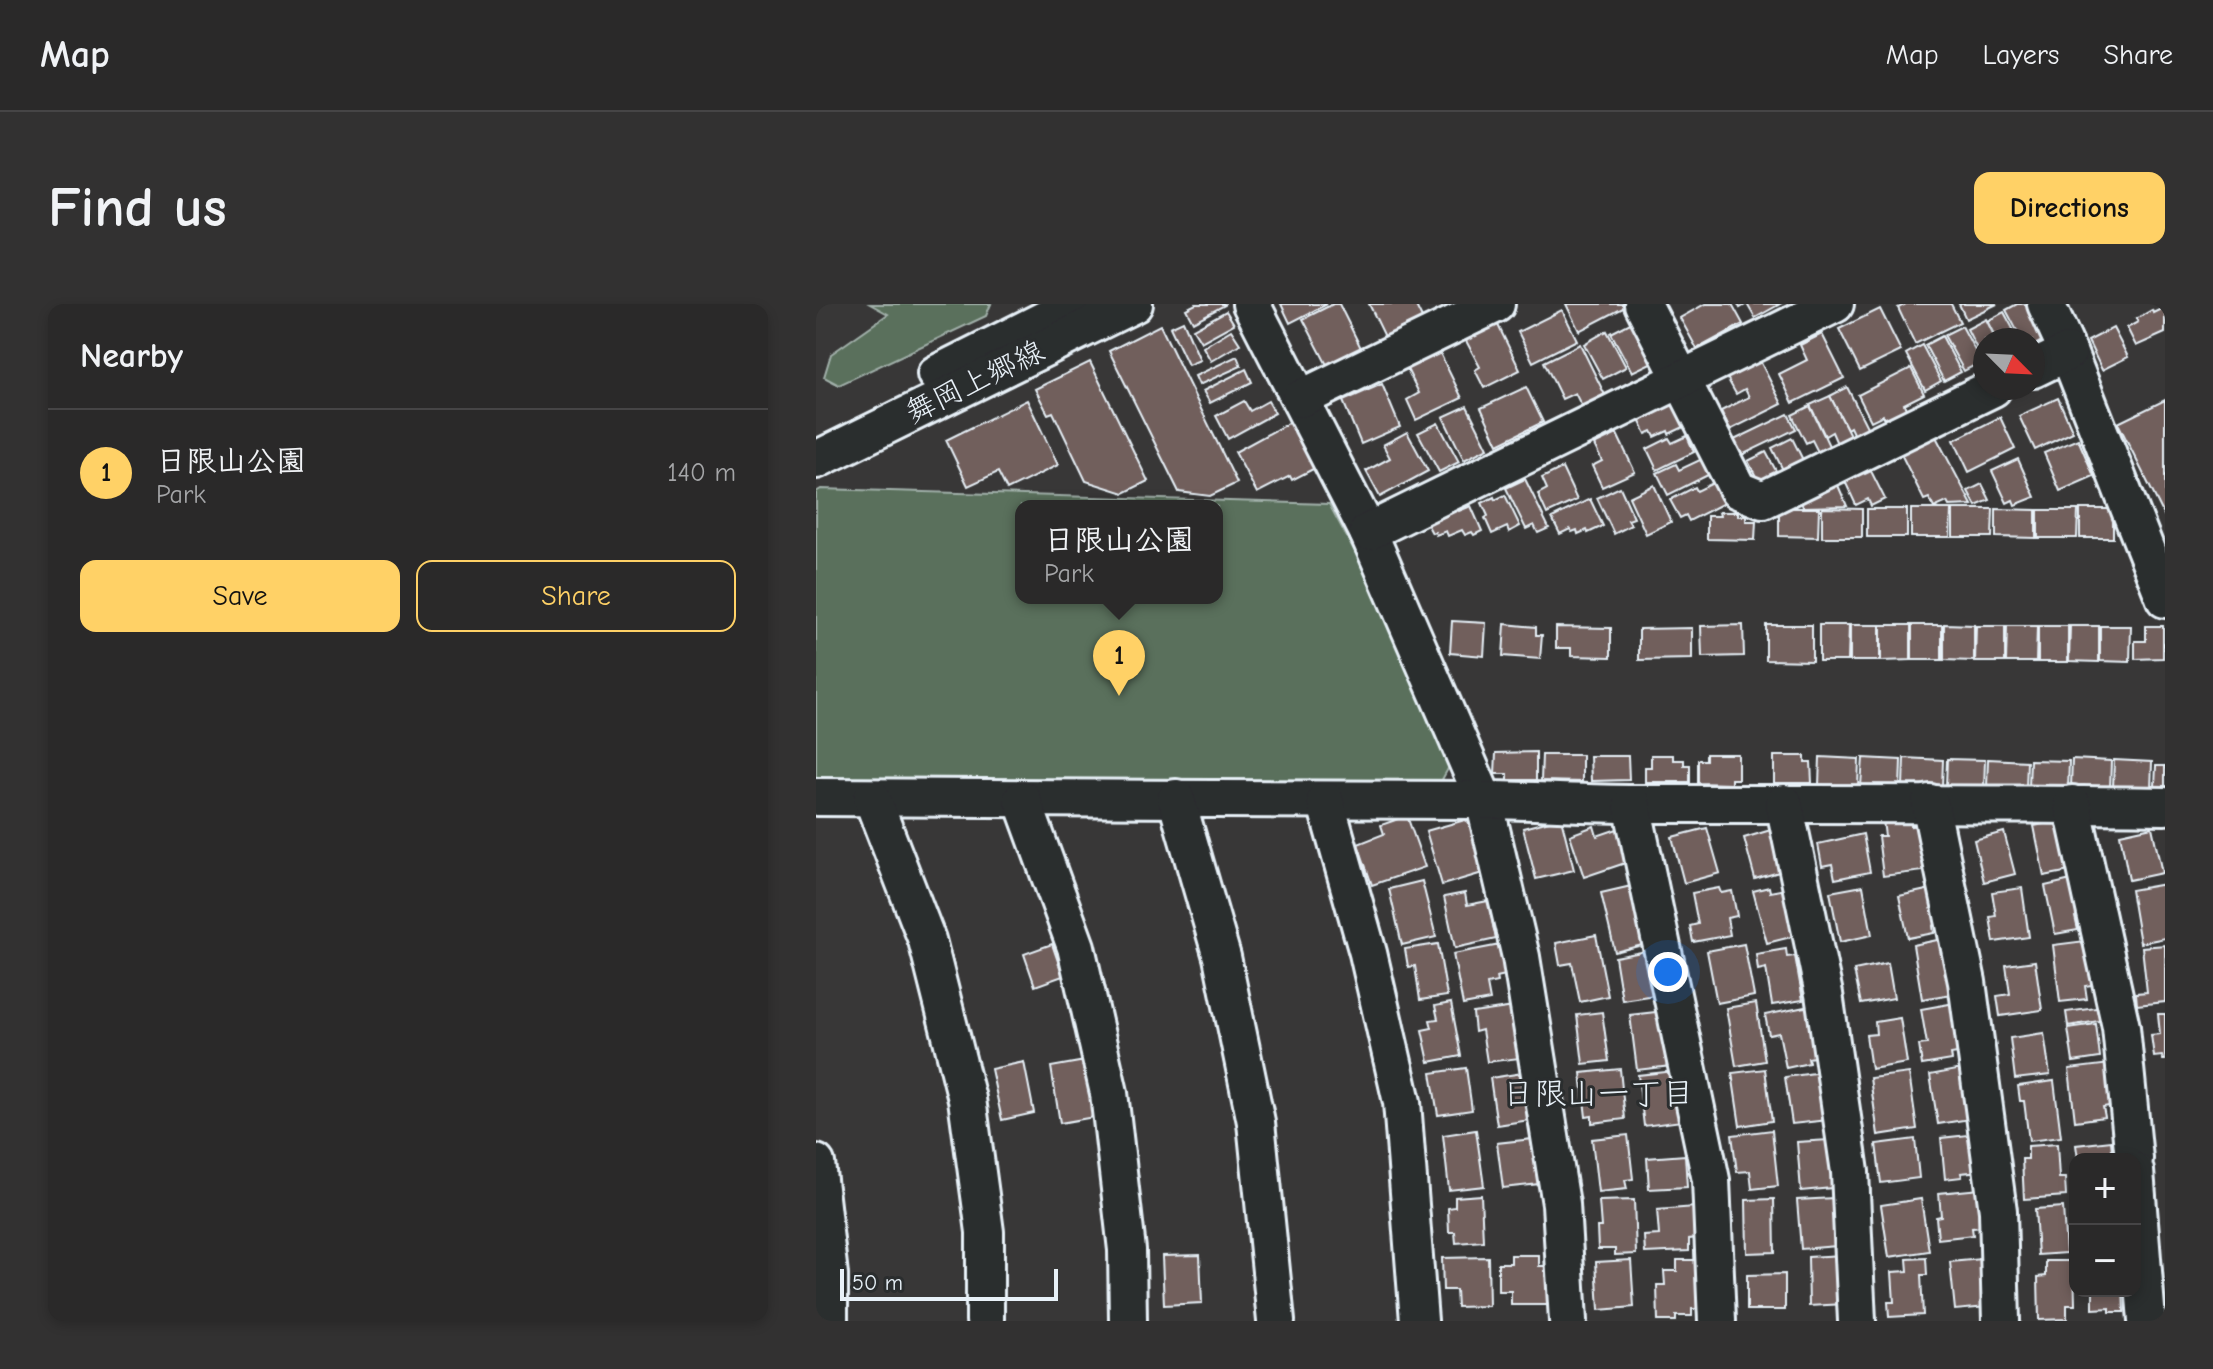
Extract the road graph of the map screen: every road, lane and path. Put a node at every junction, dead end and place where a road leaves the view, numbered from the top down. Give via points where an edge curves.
1 (1076, 304) edge
2 (1134, 304) edge
3 (1251, 304) edge
4 (1496, 304) edge
5 (1643, 304) edge
6 (1835, 304) edge
7 (2046, 304) edge
8 (2068, 352) junction
9 (2045, 363) edge
10 (1681, 379) junction
11 (1973, 398) edge
12 (1300, 399) junction
13 (816, 433) edge
14 (816, 460) edge
15 (1368, 532) junction
16 (2165, 599) edge
17 (816, 797) edge
18 (872, 798) junction
19 (1176, 798) junction
20 (1022, 799) junction
21 (1325, 800) junction
22 (1484, 800) junction
23 (1784, 803) junction
24 (1930, 803) junction
25 (1632, 804) junction
26 (2072, 804) junction
27 (2165, 806) edge
28 (2133, 1153) edge
29 (816, 1163) edge
30 (2139, 1225) edge
31 (829, 1321) edge
32 (985, 1321) edge
33 (1128, 1321) edge
34 (1276, 1321) edge
35 (1419, 1321) edge
36 (1568, 1321) edge
37 (1717, 1321) edge
38 (1857, 1321) edge
39 (2001, 1321) edge
40 (2147, 1321) edge

1 - 13 street, 舞岡上郷線
2 - 14 street, 舞岡上郷線
3 - 12 street
4 - 12 street
5 - 10 street
6 - 10 street
7 - 8 street
8 - 9 street
8 - 16 street
10 - 11 street via 1738,490 1763,500
10 - 15 street
12 - 15 street
15 - 22 street
17 - 18 street
18 - 20 street
18 - 32 street via 927,940 967,1099 985,1232
19 - 20 street
19 - 21 street
19 - 34 street via 1222,957 1256,1122
20 - 33 street via 1076,947 1109,1093 1127,1250
21 - 22 street
21 - 35 street via 1402,1102
22 - 25 street
22 - 36 street via 1521,957 1559,1189
23 - 24 street
23 - 25 street
23 - 38 street via 1824,994 1850,1172
24 - 26 street
24 - 39 street via 1967,982 1998,1211
25 - 37 street via 1711,1180
26 - 27 street
26 - 28 street via 2121,1027
29 - 31 street
30 - 40 street

